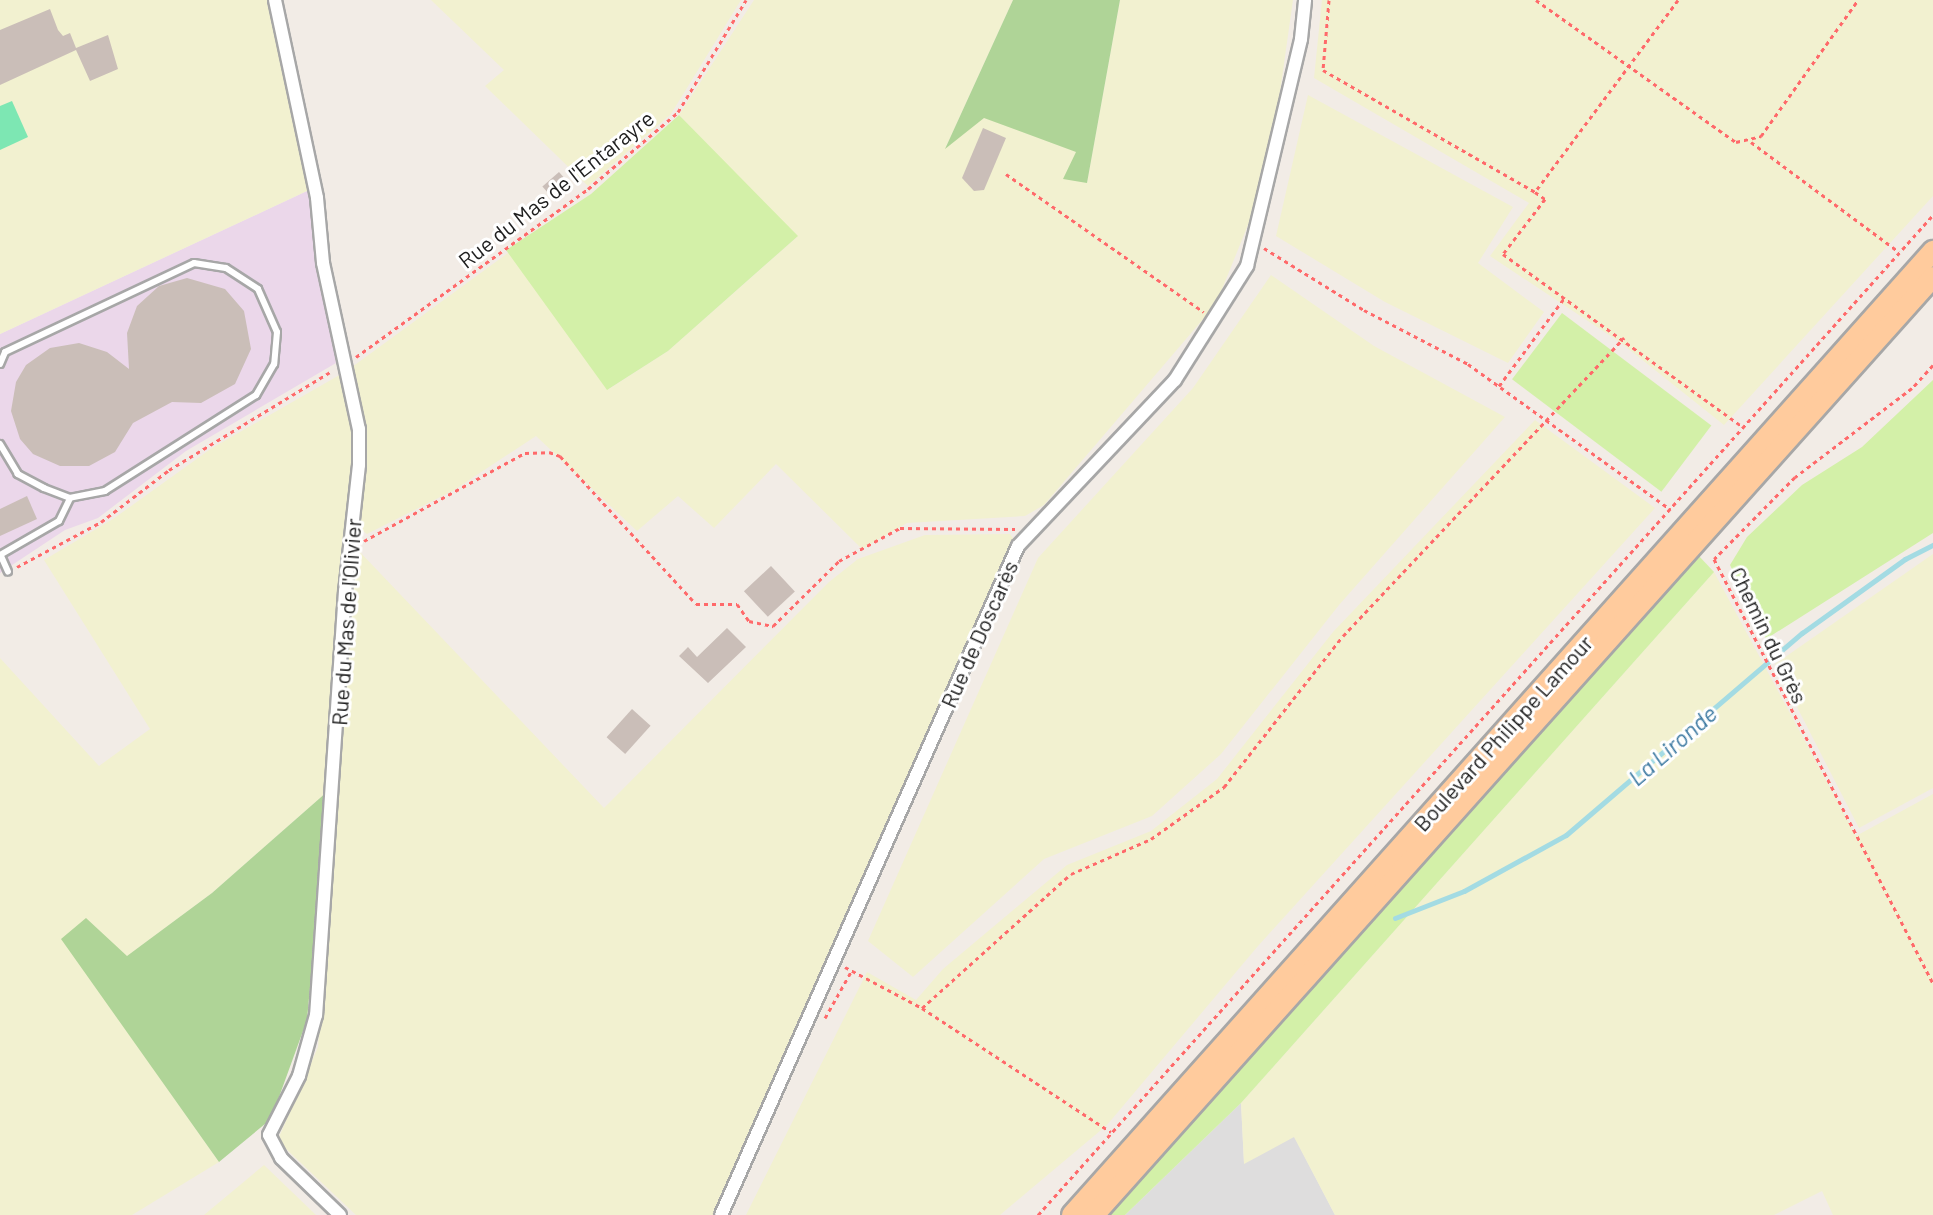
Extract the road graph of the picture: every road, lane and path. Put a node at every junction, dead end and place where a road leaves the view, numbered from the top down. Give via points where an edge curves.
1 (275, 0) edge
2 (746, 0) edge
3 (1305, 0) edge
4 (1329, 0) edge
5 (1536, 0) edge
6 (1678, 0) edge
7 (1858, 0) edge
8 (1629, 67) junction
9 (1751, 142) junction
10 (1006, 174) dead end
11 (1535, 192) junction
12 (1933, 215) edge
13 (1253, 245) junction
14 (1933, 251) edge
15 (1899, 252) junction
16 (1933, 277) edge
17 (1565, 297) junction
18 (1207, 314) dead end
19 (1624, 338) junction
20 (0, 364) edge
21 (345, 364) junction
22 (1933, 365) edge
23 (1499, 386) junction
24 (1548, 422) junction
25 (1744, 427) junction
26 (0, 444) edge
27 (70, 498) junction
28 (1670, 509) junction
29 (1035, 528) junction
30 (351, 549) junction
31 (0, 556) edge
32 (8, 572) joint
33 (838, 963) dead end
34 (1933, 984) edge
35 (922, 1008) junction
36 (1111, 1132) junction
37 (340, 1215) edge
38 (721, 1215) edge
39 (1038, 1215) edge
40 (1072, 1215) edge
41 (1094, 1215) edge

1 - 21 street, Rue du Mas de l'Olivier
2 - 21 path, Rue du Mas de l'Entarayre via 678,112 577,198
3 - 13 street, Rue de Doscarès via 1301,39
4 - 11 path via 1323,70
5 - 8 path
6 - 8 path
7 - 9 path via 1761,136
8 - 9 path via 1736,142
8 - 11 path
9 - 15 path
10 - 18 path
11 - 17 path via 1545,199 1503,254
12 - 15 path
13 - 23 path via 1274,251 1364,310
13 - 29 street, Rue de Doscarès via 1247,266 1175,380
14 - 40 main road, Boulevard Philippe Lamour
15 - 25 path
16 - 41 main road, Boulevard Philippe Lamour
17 - 19 path
17 - 23 path
19 - 24 path
19 - 25 path
20 - 27 lane via 5,352 194,263 226,268 258,289 271,309 277,332 274,364 256,395 105,491
21 - 30 street, Rue du Mas de l'Olivier via 359,429
21 - 32 path, Rue du Mas de l'Entarayre via 191,456 101,522
22 - 34 path, Chemin du Grès via 1912,388 1795,477 1714,559
23 - 24 path
24 - 28 path
24 - 35 path via 1343,636 1224,787 1151,839 1071,874
25 - 28 path
26 - 27 lane via 18,474
27 - 31 lane via 59,521
28 - 36 path
29 - 30 path via 900,528 839,561 773,626 749,621 737,604 696,604 560,456 538,450
29 - 38 street, Rue de Doscarès via 1018,546
30 - 37 street, Rue du Mas de l'Olivier via 316,1015 299,1076 269,1135 281,1158
31 - 32 lane
33 - 35 path
35 - 36 path
36 - 39 path

